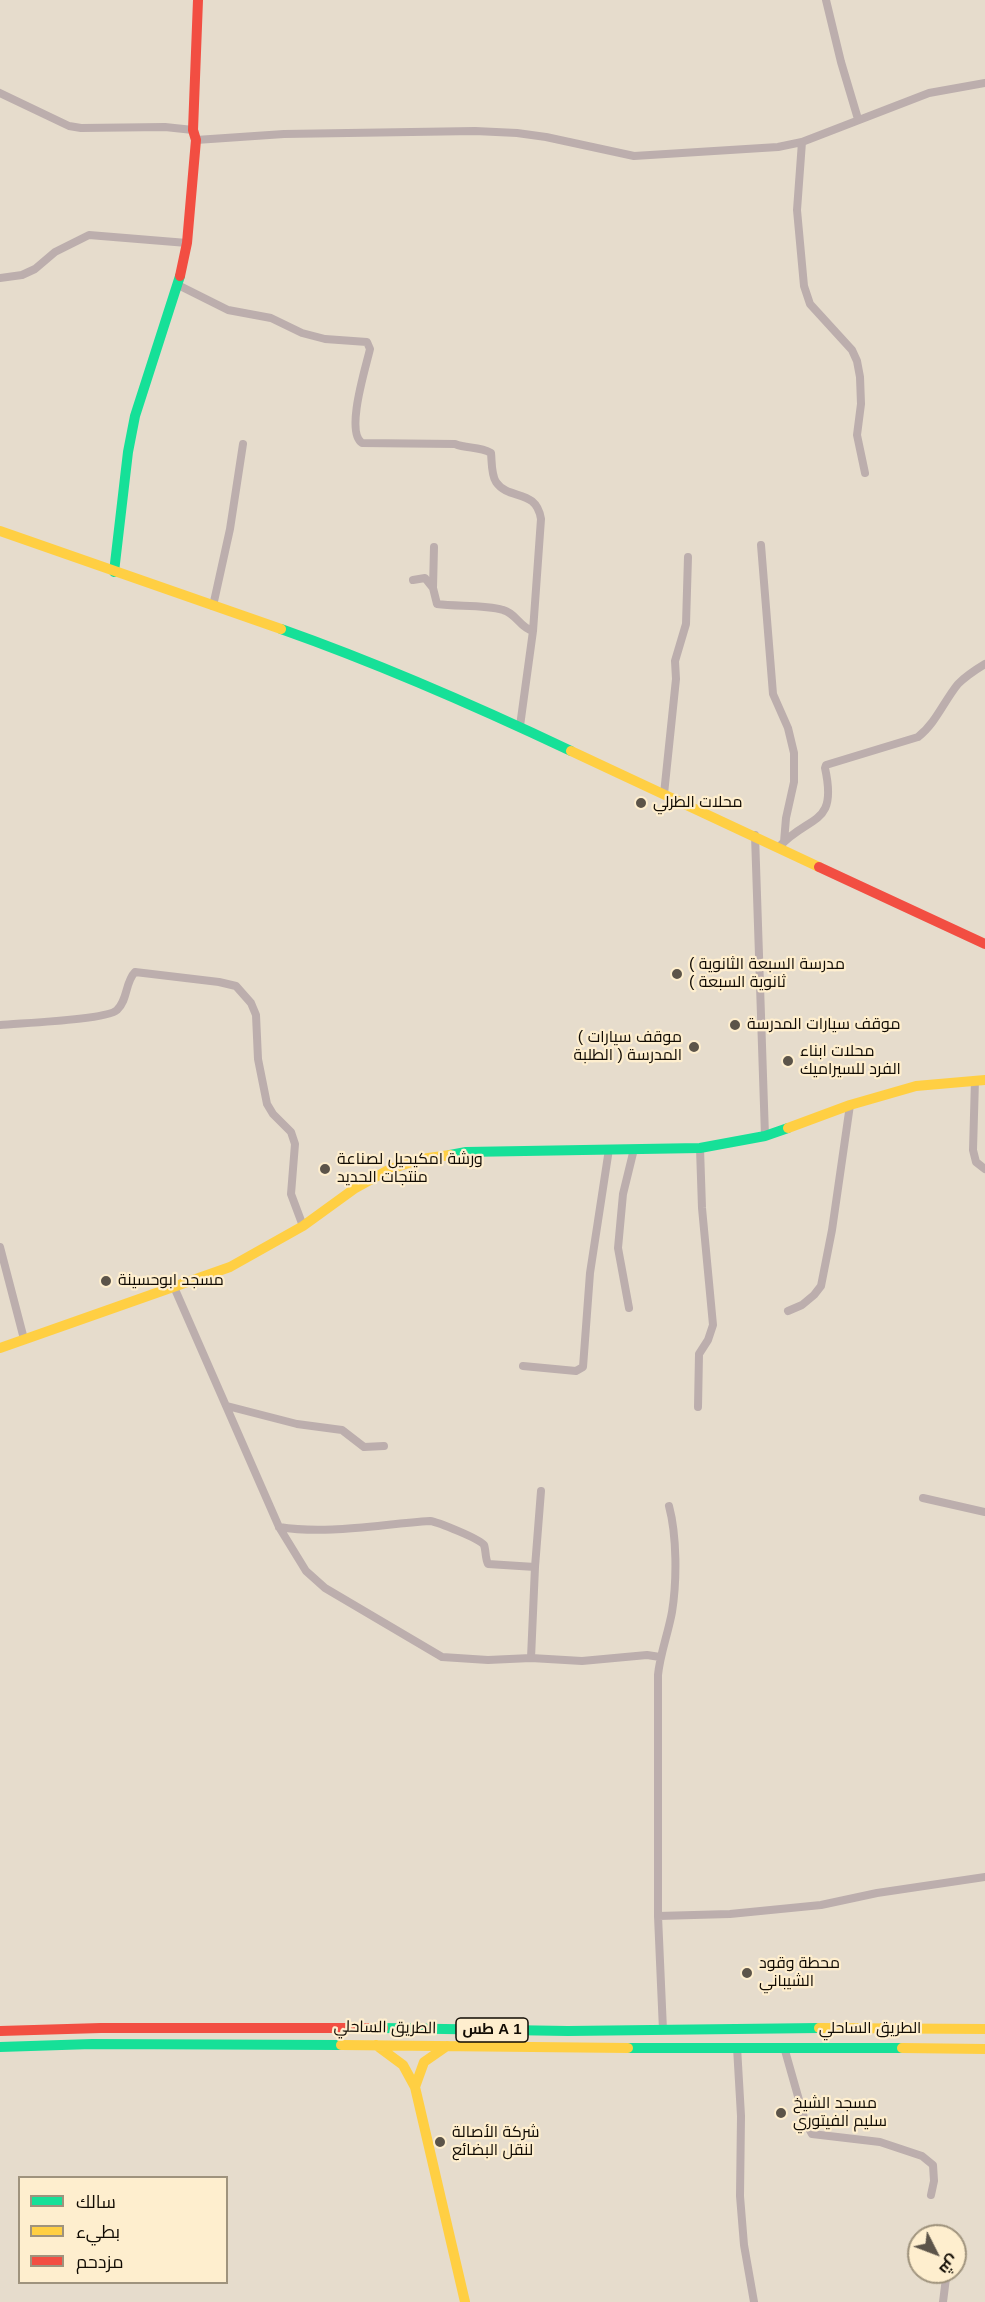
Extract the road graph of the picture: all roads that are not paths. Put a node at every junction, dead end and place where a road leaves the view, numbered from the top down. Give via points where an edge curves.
1 (198, 0) edge
2 (826, 0) edge
3 (985, 83) edge
4 (0, 93) edge
5 (858, 119) junction
6 (194, 135) junction
7 (802, 142) junction
8 (187, 243) junction
9 (0, 278) edge
10 (178, 285) junction
11 (243, 444) dead end
12 (865, 473) dead end
13 (0, 531) edge
14 (761, 545) dead end
15 (434, 547) dead end
16 (688, 557) dead end
17 (114, 572) junction
18 (413, 580) dead end
19 (433, 588) junction
20 (213, 606) junction
21 (533, 631) junction
22 (985, 664) edge
23 (520, 726) junction
24 (664, 794) junction
25 (755, 836) junction
26 (782, 844) junction
27 (985, 944) edge
28 (0, 1025) edge
29 (980, 1080) edge
30 (850, 1105) junction
31 (765, 1136) junction
32 (700, 1148) junction
33 (609, 1149) junction
34 (634, 1149) junction
35 (985, 1169) edge
36 (303, 1226) junction
37 (0, 1247) edge
38 (174, 1287) junction
39 (629, 1308) dead end
40 (788, 1311) dead end
41 (24, 1339) junction
42 (0, 1348) edge
43 (523, 1366) dead end
44 (227, 1406) junction
45 (698, 1407) dead end
46 (384, 1446) dead end
47 (541, 1491) dead end
48 (923, 1498) dead end
49 (669, 1506) dead end
50 (985, 1512) edge
51 (279, 1527) junction
52 (536, 1567) junction
53 (660, 1657) junction
54 (531, 1658) junction
55 (985, 1877) edge
56 (658, 1916) junction
57 (985, 2029) edge
58 (663, 2030) junction
59 (0, 2031) edge
60 (568, 2031) junction
61 (376, 2045) junction
62 (447, 2046) junction
63 (0, 2047) edge
64 (737, 2047) junction
65 (569, 2048) junction
66 (784, 2048) junction
67 (985, 2049) edge
68 (415, 2087) junction
69 (931, 2195) dead end
70 (945, 2284) edge
71 (465, 2302) edge
72 (754, 2302) edge
73 (943, 2302) edge

1 - 6 main road
2 - 5 street
3 - 5 street via 929,93
4 - 6 street via 69,126 165,128
5 - 7 street
6 - 7 street via 517,133 634,156
6 - 8 main road
7 - 12 street via 797,210 804,286 810,304 852,350 857,361 861,404 857,435
8 - 9 street via 88,235 55,252 35,269
8 - 10 main road
10 - 17 main road via 135,416
10 - 21 street via 228,310 271,318 302,333 367,342 370,349 355,433 362,443 455,444 491,453 496,482 530,499 542,519
11 - 20 street
13 - 17 main road
14 - 26 street via 774,694 794,753 794,782
15 - 19 street
16 - 24 street via 686,624 675,661
17 - 20 main road
18 - 19 street via 425,578
19 - 21 street via 436,604 502,609
20 - 23 main road via 321,643
21 - 23 street
22 - 26 street via 957,686 918,737 826,765 826,810
23 - 24 main road
24 - 25 main road
25 - 26 main road
25 - 31 street
26 - 27 main road
28 - 36 street via 114,1013 120,1008 135,972 236,986 256,1015 258,1059 267,1104 291,1132 295,1144 291,1194
29 - 30 main road via 916,1086
29 - 35 street via 973,1150 976,1162
30 - 31 main road
30 - 40 street via 821,1286 802,1305
31 - 32 main road
32 - 34 main road
32 - 45 street via 713,1325 699,1354
33 - 34 main road
33 - 36 main road via 466,1152 421,1159 390,1169 354,1189
33 - 43 street via 590,1273 583,1367 576,1371
34 - 39 street via 623,1194 618,1248
36 - 38 main road via 230,1267
37 - 41 street
38 - 41 main road
38 - 44 street
41 - 42 main road
44 - 46 street via 297,1424 342,1430 364,1447
44 - 51 street
47 - 52 street
48 - 50 street
49 - 53 street via 675,1528 672,1609
51 - 52 street via 331,1529 443,1523 480,1541 488,1564
51 - 54 street via 316,1582 442,1657
52 - 54 street
53 - 54 street via 582,1661
53 - 56 street
55 - 56 street via 821,1905
56 - 58 street
57 - 58 main road, الطريق الساحلي / طس A 1
58 - 60 main road, الطريق الساحلي / طس A 1
59 - 60 main road, الطريق الساحلي / طس A 1 via 360,2026
60 - 65 main road
61 - 62 main road, الطريق الساحلي / طس A 1
61 - 63 main road, الطريق الساحلي / طس A 1
61 - 68 main road via 403,2065
62 - 65 main road, الطريق الساحلي / طس A 1
62 - 68 main road via 424,2062
64 - 65 main road, الطريق الساحلي / طس A 1
64 - 66 main road, الطريق الساحلي / طس A 1
64 - 72 street via 740,2196
66 - 67 main road, الطريق الساحلي / طس A 1
66 - 69 street via 812,2134 880,2142 922,2156 933,2165
68 - 71 main road
70 - 73 street

